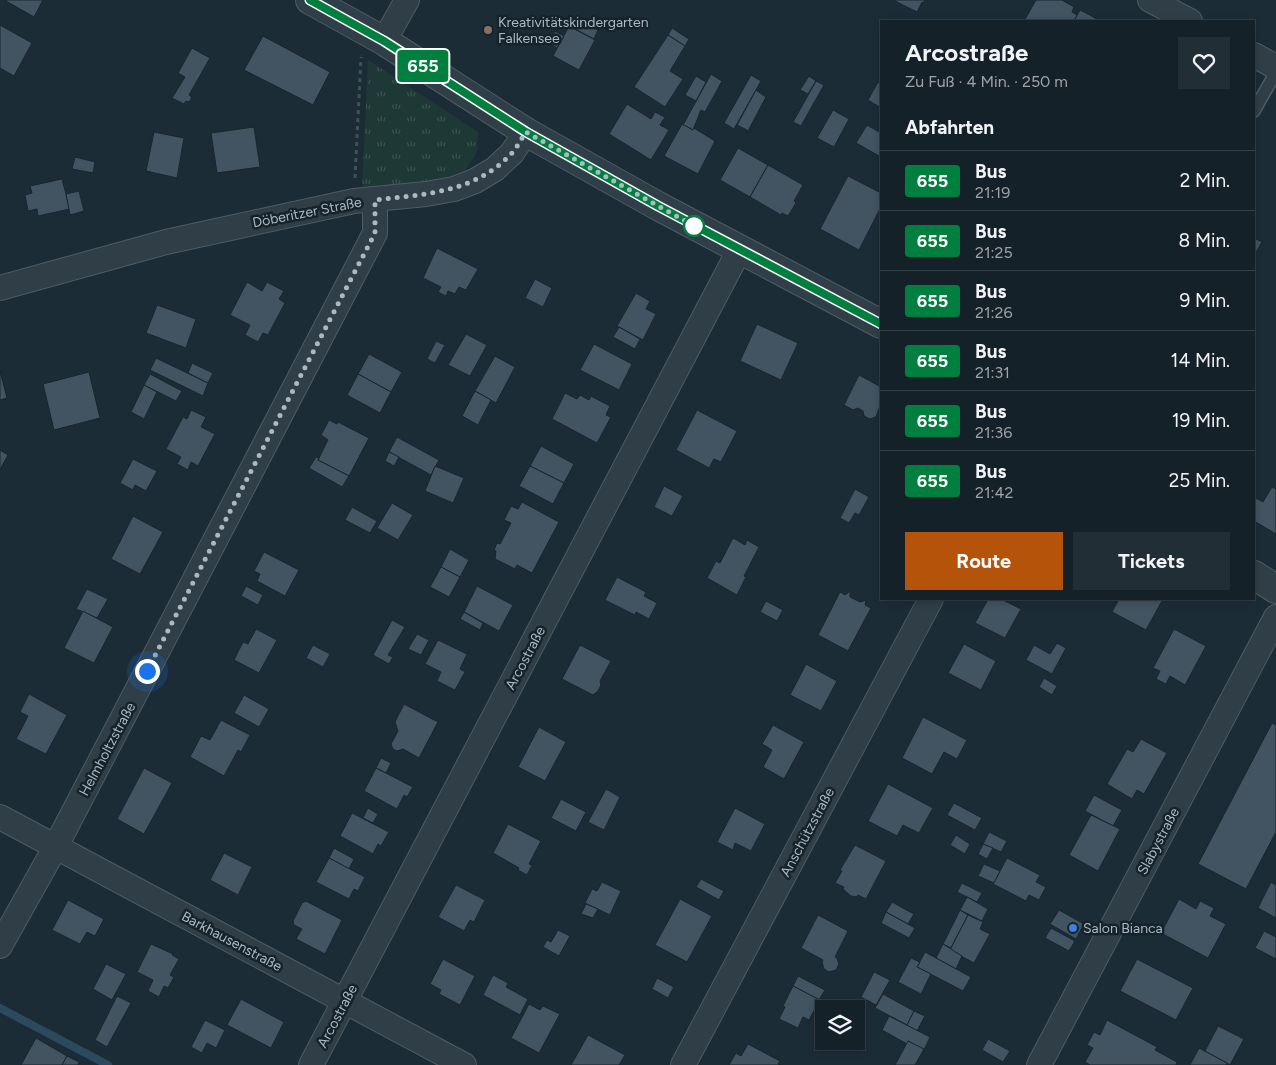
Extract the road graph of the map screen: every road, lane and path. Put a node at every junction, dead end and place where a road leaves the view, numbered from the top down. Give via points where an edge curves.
1 (310, 0) edge
2 (407, 0) edge
3 (1150, 0) edge
4 (1188, 20) edge
5 (373, 35) junction
6 (1255, 56) edge
7 (1276, 67) edge
8 (1276, 72) edge
9 (1255, 109) edge
10 (526, 132) junction
11 (365, 201) junction
12 (738, 249) junction
13 (0, 288) edge
14 (880, 323) edge
15 (1255, 576) edge
16 (1276, 588) edge
17 (930, 600) edge
18 (1276, 617) edge
19 (0, 817) edge
20 (56, 846) junction
21 (0, 946) edge
22 (345, 1001) junction
23 (311, 1065) edge
24 (464, 1065) edge
25 (683, 1065) edge
26 (1039, 1065) edge

1 - 5 street
2 - 5 street
3 - 4 street
5 - 10 street
5 - 11 path
6 - 7 street
8 - 9 lane
10 - 11 street, Döberitzer Straße via 501,164 475,181 454,189
10 - 12 street
11 - 13 street, Döberitzer Straße via 166,242
11 - 20 street, Helmholtzstraße via 375,233
12 - 14 street
12 - 22 street, Arcostraße
15 - 16 street
17 - 25 street, Anschützstraße
18 - 26 street, Slabystraße
19 - 20 street, Barkhausenstraße
20 - 21 street, Helmholtzstraße
20 - 22 street, Barkhausenstraße
22 - 23 street, Arcostraße
22 - 24 street, Barkhausenstraße

